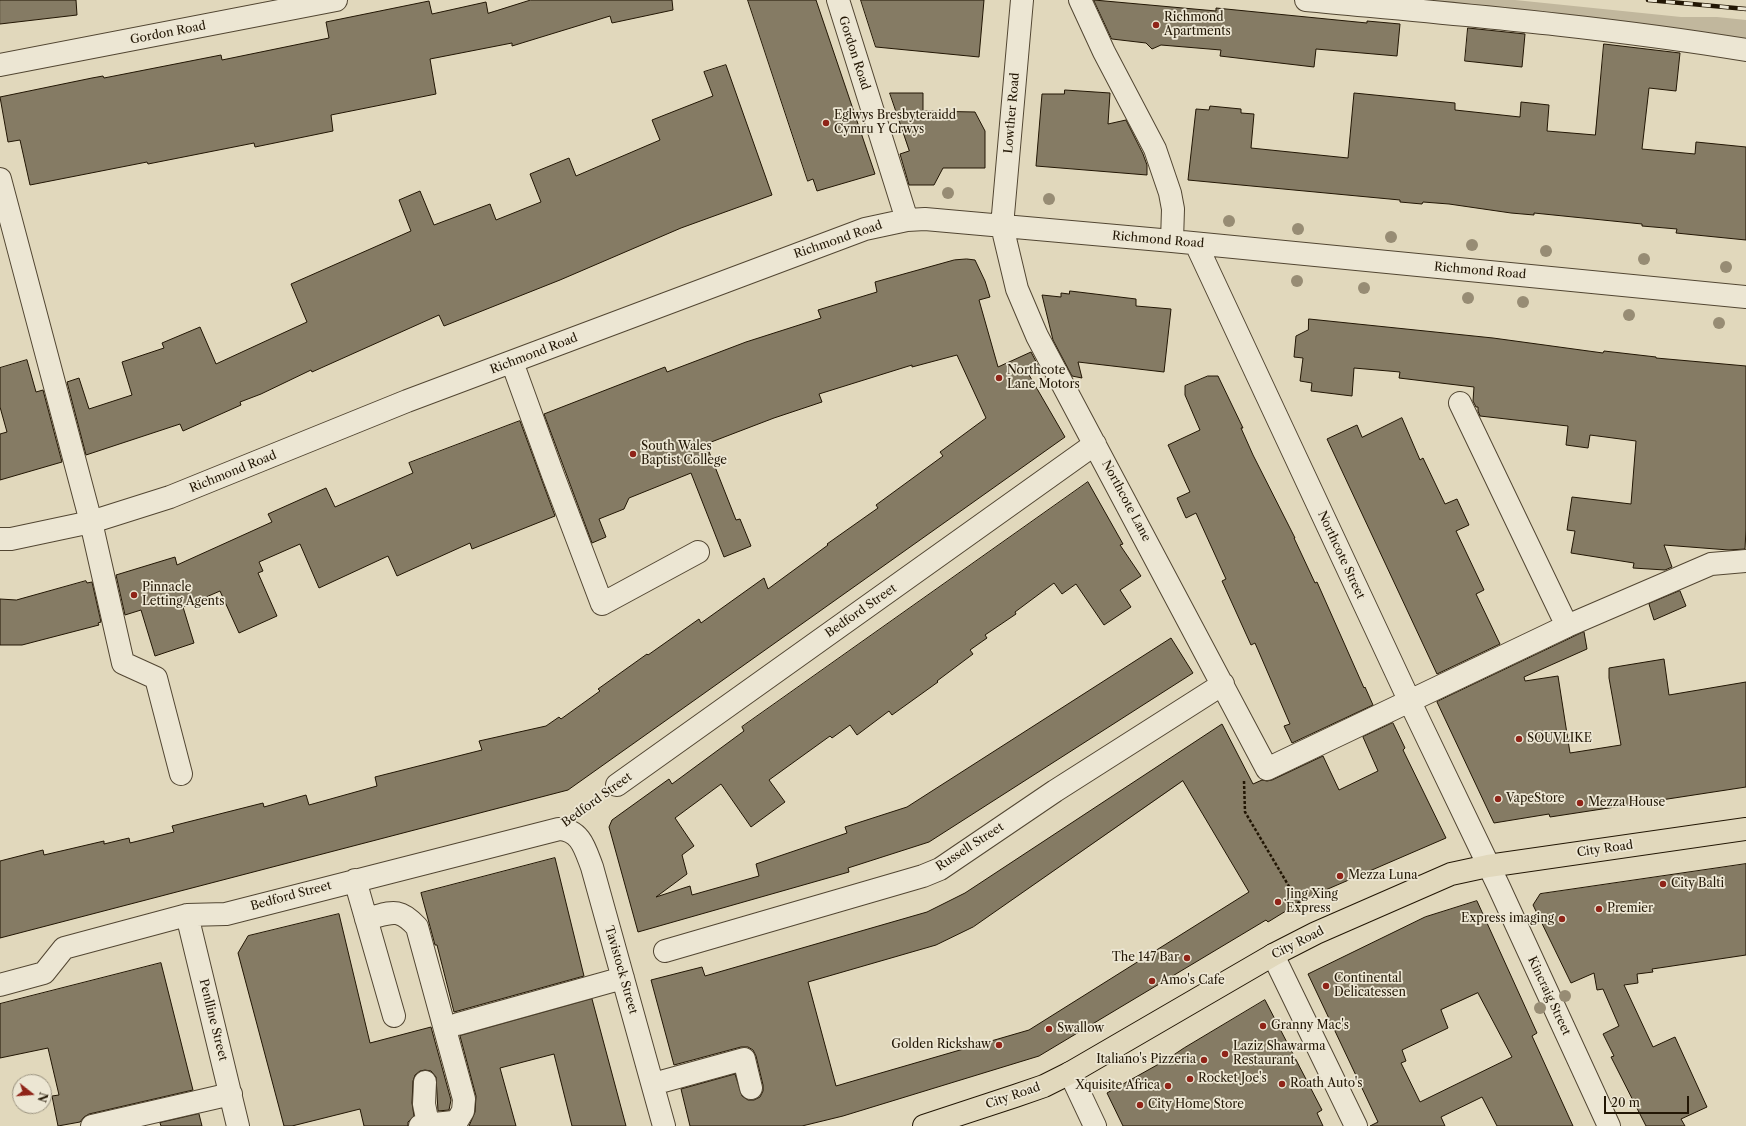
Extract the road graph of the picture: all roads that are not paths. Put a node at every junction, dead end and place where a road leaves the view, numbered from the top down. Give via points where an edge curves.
1 (336, 0) edge
2 (838, 0) edge
3 (1022, 0) edge
4 (1080, 0) edge
5 (1306, 0) edge
6 (1746, 50) edge
7 (0, 65) edge
8 (0, 179) edge
9 (908, 220) junction
10 (1002, 226) junction
11 (1172, 241) junction
12 (1196, 244) junction
13 (1746, 296) edge
14 (512, 362) junction
15 (1460, 403) dead end
16 (1095, 444) junction
17 (91, 522) junction
18 (0, 539) edge
19 (698, 552) dead end
20 (1746, 561) edge
21 (1567, 626) junction
22 (1223, 684) junction
23 (1410, 702) junction
24 (181, 774) dead end
25 (617, 785) road end
26 (559, 829) joint
27 (1746, 829) edge
28 (1488, 866) junction
29 (355, 880) junction
30 (187, 915) junction
31 (366, 919) junction
32 (665, 951) dead end
33 (1273, 955) junction
34 (624, 978) junction
35 (0, 985) edge
36 (394, 1016) dead end
37 (458, 1024) dead end
38 (1070, 1073) junction
39 (425, 1082) dead end
40 (653, 1084) junction
41 (752, 1088) dead end
42 (231, 1094) junction
43 (424, 1125) edge
44 (92, 1126) edge
45 (238, 1126) edge
46 (664, 1126) edge
47 (924, 1126) edge
48 (1095, 1126) edge
49 (1356, 1126) edge
50 (1609, 1126) edge

1 - 7 street, Gordon Road
2 - 9 street, Gordon Road
3 - 10 street, Lowther Road
4 - 11 street via 1155,149 1171,198
5 - 6 street via 1545,23 1672,38
8 - 17 street
9 - 10 street, Richmond Road via 925,219
9 - 14 street, Richmond Road via 865,229
10 - 11 street, Richmond Road
10 - 16 street, Northcote Lane via 1017,289 1037,336
11 - 12 street, Richmond Road
12 - 13 street, Richmond Road
12 - 23 street, Northcote Street
14 - 17 street, Richmond Road via 407,401 170,497
14 - 19 street via 602,604
15 - 21 street
16 - 22 street, Northcote Lane
16 - 25 street, Bedford Street
17 - 18 street, Richmond Road via 11,539
17 - 24 street via 123,662 156,678
20 - 21 street via 1711,564
21 - 23 street
22 - 23 street, Northcote Lane via 1267,769
22 - 32 street, Russell Street via 1055,791 940,869
23 - 28 street, Northcote Street
26 - 29 street, Bedford Street
26 - 34 street, Tavistock Street via 572,831 588,855
27 - 28 main road, City Road
28 - 33 main road, City Road via 1451,874 1316,933
28 - 50 street, Kincraig Street
29 - 30 street, Bedford Street via 226,914
29 - 31 street
30 - 35 street, Bedford Street via 64,948 44,974
30 - 42 street, Penlline Street
31 - 36 street
31 - 43 street via 399,912 406,915 417,927 464,1099 463,1111 457,1121
33 - 38 main road, City Road
33 - 49 street
34 - 37 street
34 - 40 street, Tavistock Street
38 - 47 main road, City Road via 1023,1094
38 - 48 street
39 - 43 street
40 - 41 street via 744,1059
40 - 46 street, Tavistock Street
42 - 44 street
42 - 45 street, Penlline Street

